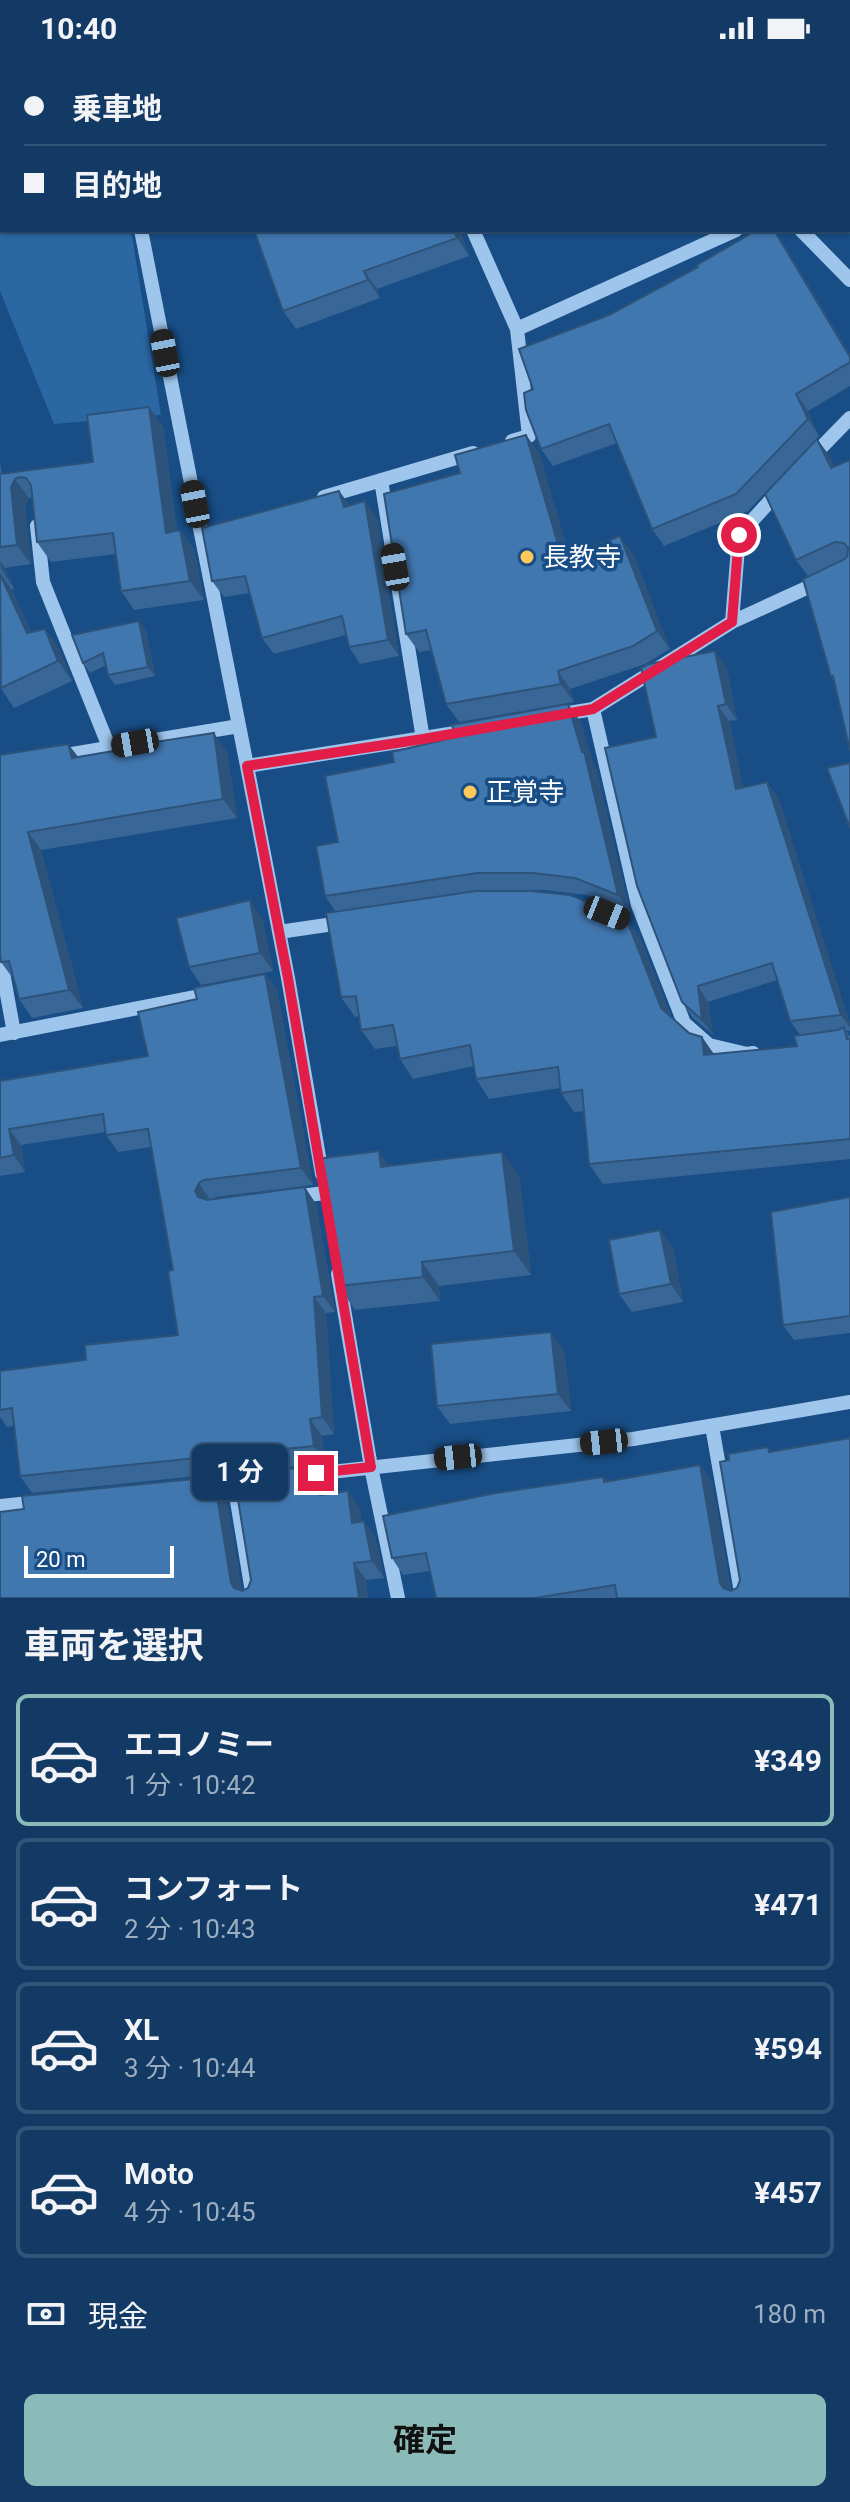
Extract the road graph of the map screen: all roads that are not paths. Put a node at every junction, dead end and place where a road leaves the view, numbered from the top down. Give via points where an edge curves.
1 (146, 232) edge
2 (474, 232) edge
3 (732, 232) edge
4 (803, 232) edge
5 (850, 280) edge
6 (517, 329) junction
7 (850, 418) edge
8 (381, 480) junction
9 (306, 503) edge
10 (35, 506) edge
11 (216, 530) edge
12 (201, 534) junction
13 (850, 568) edge
14 (732, 622) junction
15 (593, 709) junction
16 (547, 717) edge
17 (239, 726) junction
18 (485, 728) edge
19 (423, 739) junction
20 (109, 747) junction
21 (47, 758) edge
22 (247, 766) junction
23 (623, 920) edge
24 (357, 921) edge
25 (648, 930) junction
26 (279, 932) junction
27 (0, 956) edge
28 (228, 990) edge
29 (7, 1034) edge
30 (762, 1052) edge
31 (279, 1199) edge
32 (335, 1254) edge
33 (850, 1402) edge
34 (712, 1426) junction
35 (371, 1467) junction
36 (295, 1476) edge
37 (264, 1480) edge
38 (234, 1483) junction
39 (187, 1488) edge
40 (47, 1501) edge
41 (0, 1506) edge
42 (253, 1598) edge
43 (398, 1598) edge
44 (742, 1598) edge

1 - 12 street
2 - 6 street
3 - 6 street
4 - 5 street
6 - 8 street via 529,436
7 - 14 street via 739,535
8 - 9 street
8 - 19 street
10 - 20 street via 43,582
11 - 12 street
12 - 17 street
13 - 14 street
14 - 15 street
15 - 16 street
15 - 25 street
17 - 20 street
17 - 22 street
18 - 19 street
19 - 22 street
20 - 21 street
22 - 26 street
23 - 25 street
24 - 26 street
25 - 30 street via 684,1023 709,1045
26 - 31 street via 281,980 326,1201
27 - 29 street
28 - 29 street
32 - 35 street
33 - 34 street
34 - 35 street
34 - 44 street
35 - 36 street
35 - 43 street
37 - 38 street
38 - 39 street
38 - 42 street
40 - 41 street

